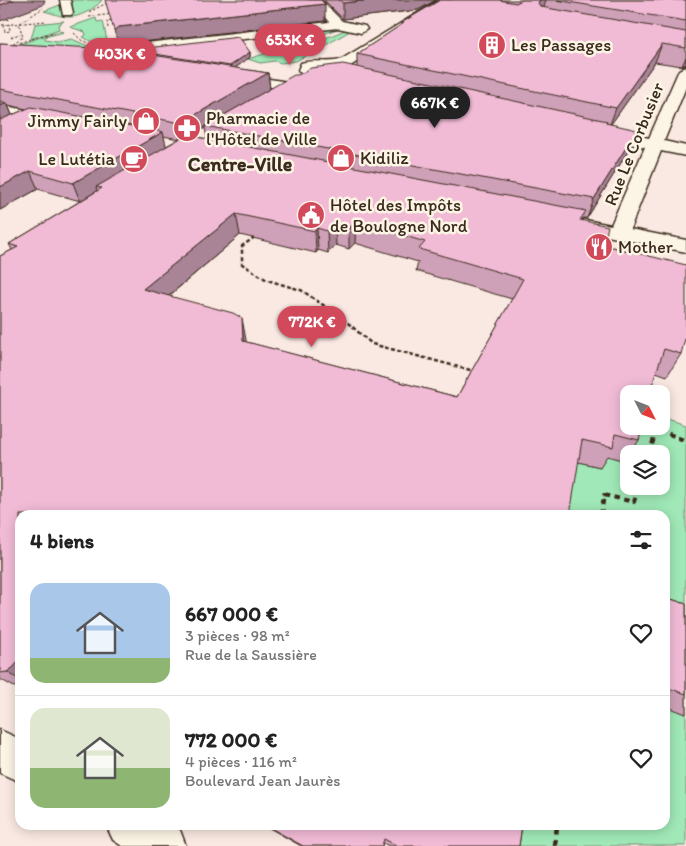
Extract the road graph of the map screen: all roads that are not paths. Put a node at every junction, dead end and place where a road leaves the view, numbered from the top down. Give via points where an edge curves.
1 (65, 0) edge
2 (315, 0) edge
3 (454, 3) edge
4 (424, 4) dead end
5 (67, 13) dead end
6 (338, 24) junction
7 (372, 26) junction
8 (351, 38) dead end
9 (111, 52) edge
10 (329, 52) dead end
11 (95, 57) edge
12 (142, 62) edge
13 (313, 68) junction
14 (331, 70) junction
15 (686, 70) edge
16 (221, 75) edge
17 (356, 77) edge
18 (288, 86) junction
19 (272, 96) edge
20 (0, 110) edge
21 (36, 117) junction
22 (64, 122) edge
23 (11, 128) edge
24 (586, 129) edge
25 (683, 144) edge
26 (655, 145) junction
27 (554, 220) edge
28 (618, 233) junction
29 (686, 246) edge
30 (0, 750) edge
31 (15, 759) edge
32 (137, 830) edge
33 (164, 846) edge

1 - 5 street
2 - 6 street
3 - 14 street
4 - 7 street via 391,23
6 - 7 street
6 - 9 street
7 - 8 street
10 - 13 street
11 - 12 street
13 - 14 street via 322,74
13 - 18 street
14 - 17 street
15 - 26 street, Rue Le Corbusier
16 - 18 street
18 - 19 street
20 - 21 street
21 - 22 street
21 - 23 street
24 - 26 street
25 - 26 street
26 - 28 street, Rue Le Corbusier
27 - 28 street
28 - 29 street
30 - 31 street
32 - 33 street

